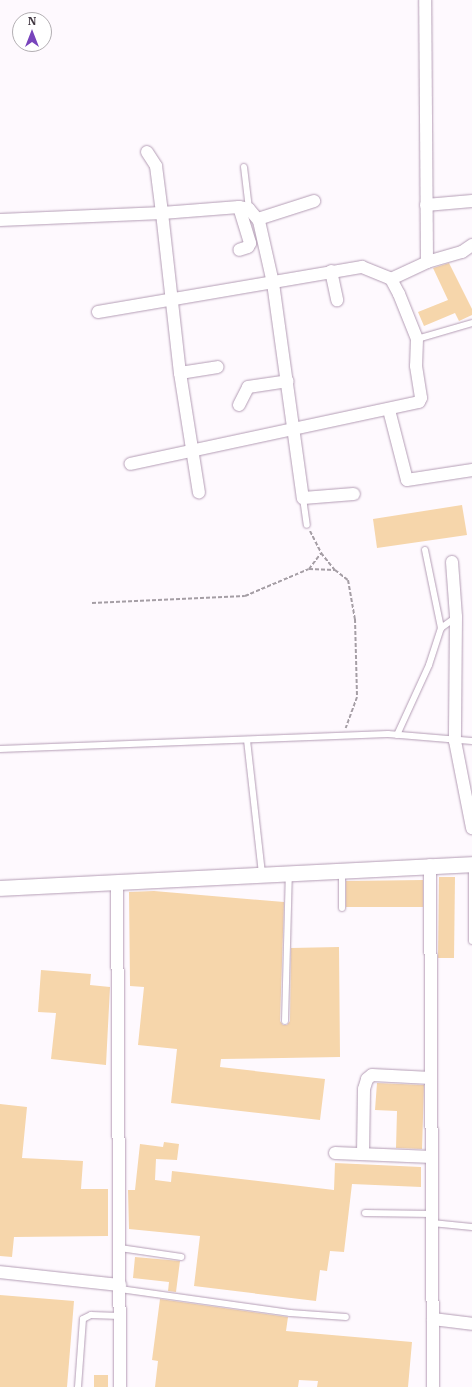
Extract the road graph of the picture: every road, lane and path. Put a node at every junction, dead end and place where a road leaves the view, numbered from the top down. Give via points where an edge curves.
1 (425, 0) edge
2 (147, 152) dead end
3 (244, 167) dead end
4 (314, 201) dead end
5 (472, 201) edge
6 (426, 205) junction
7 (244, 208) junction
8 (162, 213) junction
9 (258, 219) junction
10 (0, 220) edge
11 (472, 245) edge
12 (239, 250) dead end
13 (427, 262) junction
14 (331, 271) junction
15 (391, 279) junction
16 (273, 283) junction
17 (172, 299) junction
18 (337, 300) dead end
19 (98, 312) dead end
20 (472, 323) edge
21 (416, 339) junction
22 (218, 367) dead end
23 (180, 373) junction
24 (288, 381) junction
25 (239, 405) dead end
26 (389, 410) junction
27 (294, 430) junction
28 (194, 452) junction
29 (131, 464) dead end
30 (472, 470) edge
31 (199, 492) dead end
32 (354, 494) dead end
33 (303, 498) junction
34 (309, 528) joint
35 (425, 550) dead end
36 (321, 553) junction
37 (452, 562) dead end
38 (309, 569) junction
39 (335, 570) junction
40 (92, 603) dead end
41 (456, 617) junction
42 (441, 628) junction
43 (397, 735) junction
44 (344, 737) junction
45 (247, 740) junction
46 (455, 741) junction
47 (472, 741) edge
48 (0, 749) edge
49 (472, 828) edge
50 (472, 864) edge
51 (430, 865) junction
52 (342, 870) junction
53 (289, 873) junction
54 (262, 874) junction
55 (117, 882) junction
56 (0, 888) edge
57 (342, 908) dead end
58 (472, 941) edge
59 (285, 1021) dead end
60 (431, 1078) junction
61 (335, 1153) dead end
62 (363, 1154) junction
63 (432, 1157) junction
64 (365, 1213) dead end
65 (432, 1219) junction
66 (472, 1227) edge
67 (120, 1248) junction
68 (181, 1257) dead end
69 (0, 1272) edge
70 (120, 1287) junction
71 (120, 1316) junction
72 (346, 1317) dead end
73 (433, 1319) junction
74 (472, 1324) edge
75 (78, 1387) edge
76 (120, 1387) edge
77 (433, 1387) edge

1 - 6 street
2 - 8 street via 156,166
3 - 7 lane
4 - 9 street
5 - 6 street
6 - 13 street
7 - 8 street
7 - 9 street
7 - 12 street via 250,243 248,247
8 - 10 street
8 - 17 street
9 - 16 street
11 - 13 street via 462,252
13 - 15 street
14 - 15 street via 362,267
14 - 16 street
14 - 18 street
15 - 21 street
16 - 17 street
16 - 24 street
17 - 19 street
17 - 23 street
20 - 21 lane
21 - 26 street via 416,366 421,398 419,402
22 - 23 street
23 - 28 street
24 - 25 street via 248,387
24 - 27 street
26 - 27 street
26 - 30 street via 407,480
27 - 28 street
27 - 33 street
28 - 29 street
28 - 31 street
32 - 33 street
33 - 34 lane
34 - 36 path
35 - 42 lane
36 - 38 path
36 - 39 path
37 - 41 street
38 - 39 path
38 - 40 path via 245,596
39 - 44 path via 348,580 355,619 356,697
41 - 42 lane
41 - 46 street
42 - 43 lane via 429,665
43 - 44 lane
43 - 46 lane
44 - 45 lane
45 - 48 lane
45 - 54 lane
46 - 47 lane
46 - 49 street
50 - 51 street
50 - 58 lane
51 - 52 street
51 - 60 street
52 - 53 street
52 - 57 lane
53 - 54 street
53 - 59 lane
54 - 55 street
55 - 56 street
55 - 67 street
60 - 62 street via 372,1076 367,1079 364,1088
60 - 63 street
61 - 62 street
62 - 63 street
63 - 65 street
64 - 65 lane
65 - 66 lane
65 - 73 street
67 - 68 lane
67 - 70 street
69 - 70 street
70 - 71 street
70 - 72 lane via 290,1313
71 - 75 lane via 91,1315 83,1319
71 - 76 street
73 - 74 street
73 - 77 street

